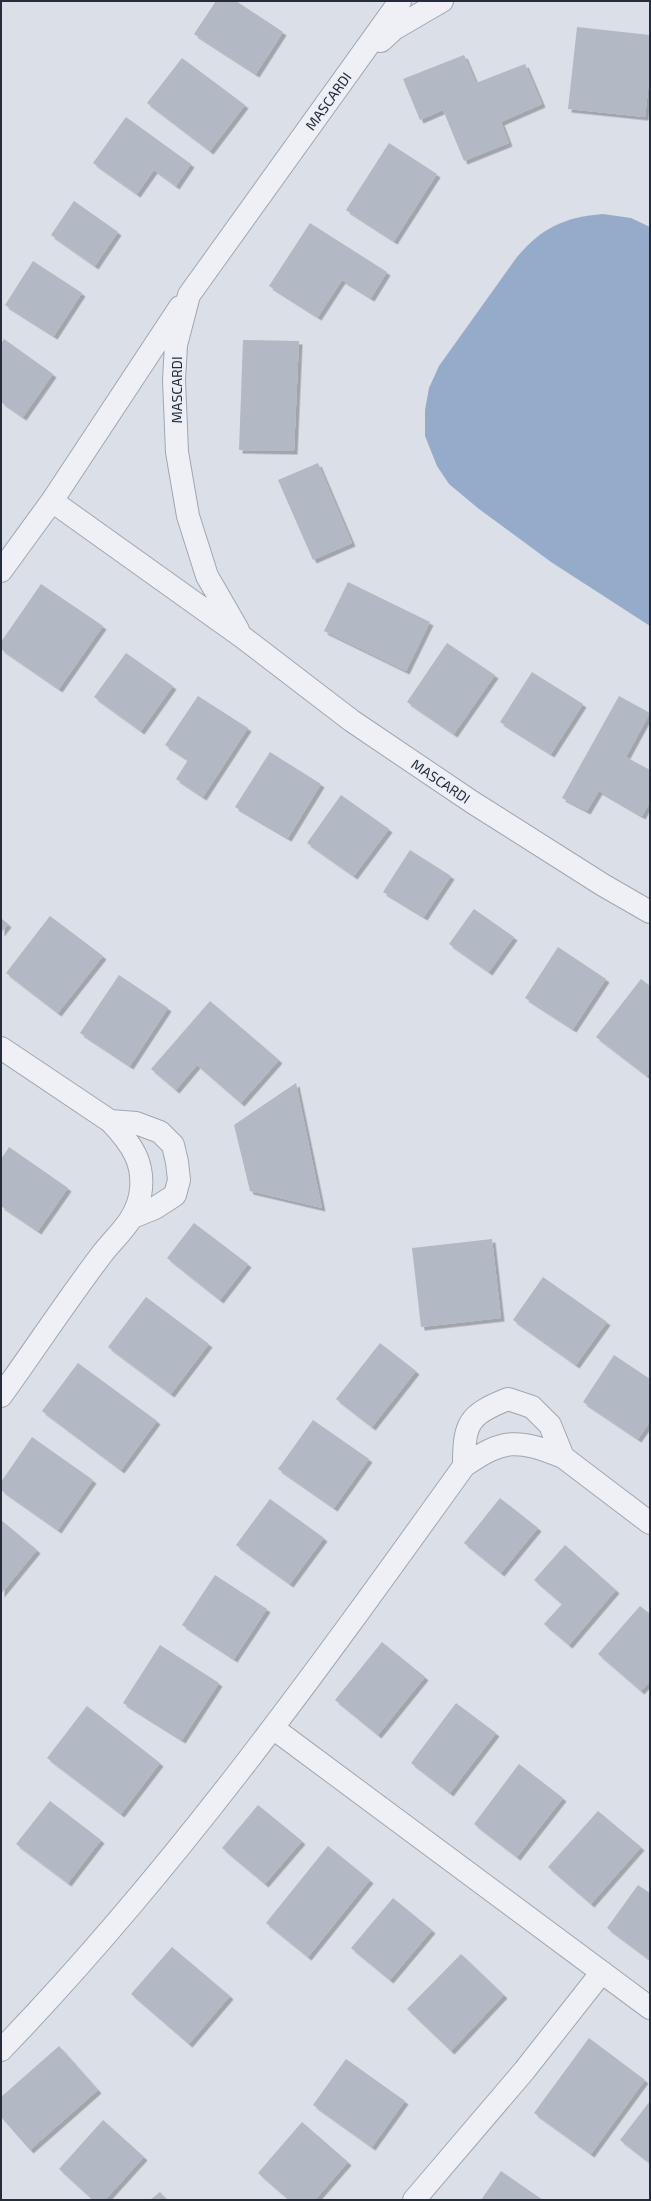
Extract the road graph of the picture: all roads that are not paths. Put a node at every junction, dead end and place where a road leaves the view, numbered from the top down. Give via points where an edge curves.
1 (400, 1) edge
2 (442, 1) edge
3 (353, 66) junction
4 (189, 294) junction
5 (52, 501) junction
6 (1, 571) edge
7 (241, 636) junction
8 (650, 912) edge
9 (1, 1048) edge
10 (110, 1121) junction
11 (133, 1217) junction
12 (1, 1396) edge
13 (563, 1457) junction
14 (464, 1466) junction
15 (650, 1523) edge
16 (273, 1728) junction
17 (602, 1972) junction
18 (650, 2008) edge
19 (1, 2050) edge
20 (414, 2200) edge

1 - 3 street
2 - 3 street via 394,29
3 - 4 street, MASCARDI
4 - 5 street
4 - 7 street, MASCARDI via 176,345 174,380 177,452 188,516 207,576
5 - 6 street
5 - 7 street, MASCARDI
7 - 8 street, MASCARDI via 352,721 466,798
9 - 10 street
10 - 11 street via 127,1139 141,1165 140,1196
10 - 11 street via 136,1123 160,1132 173,1145 178,1162 179,1180 175,1195 155,1208
11 - 12 street via 102,1254
13 - 14 street via 532,1445 502,1445 484,1452
13 - 14 street via 550,1425 532,1408 508,1399 486,1408 471,1420 464,1441
13 - 15 street
14 - 16 street
16 - 17 street
16 - 19 street via 127,1911 43,2007
17 - 18 street
17 - 20 street via 524,2071

